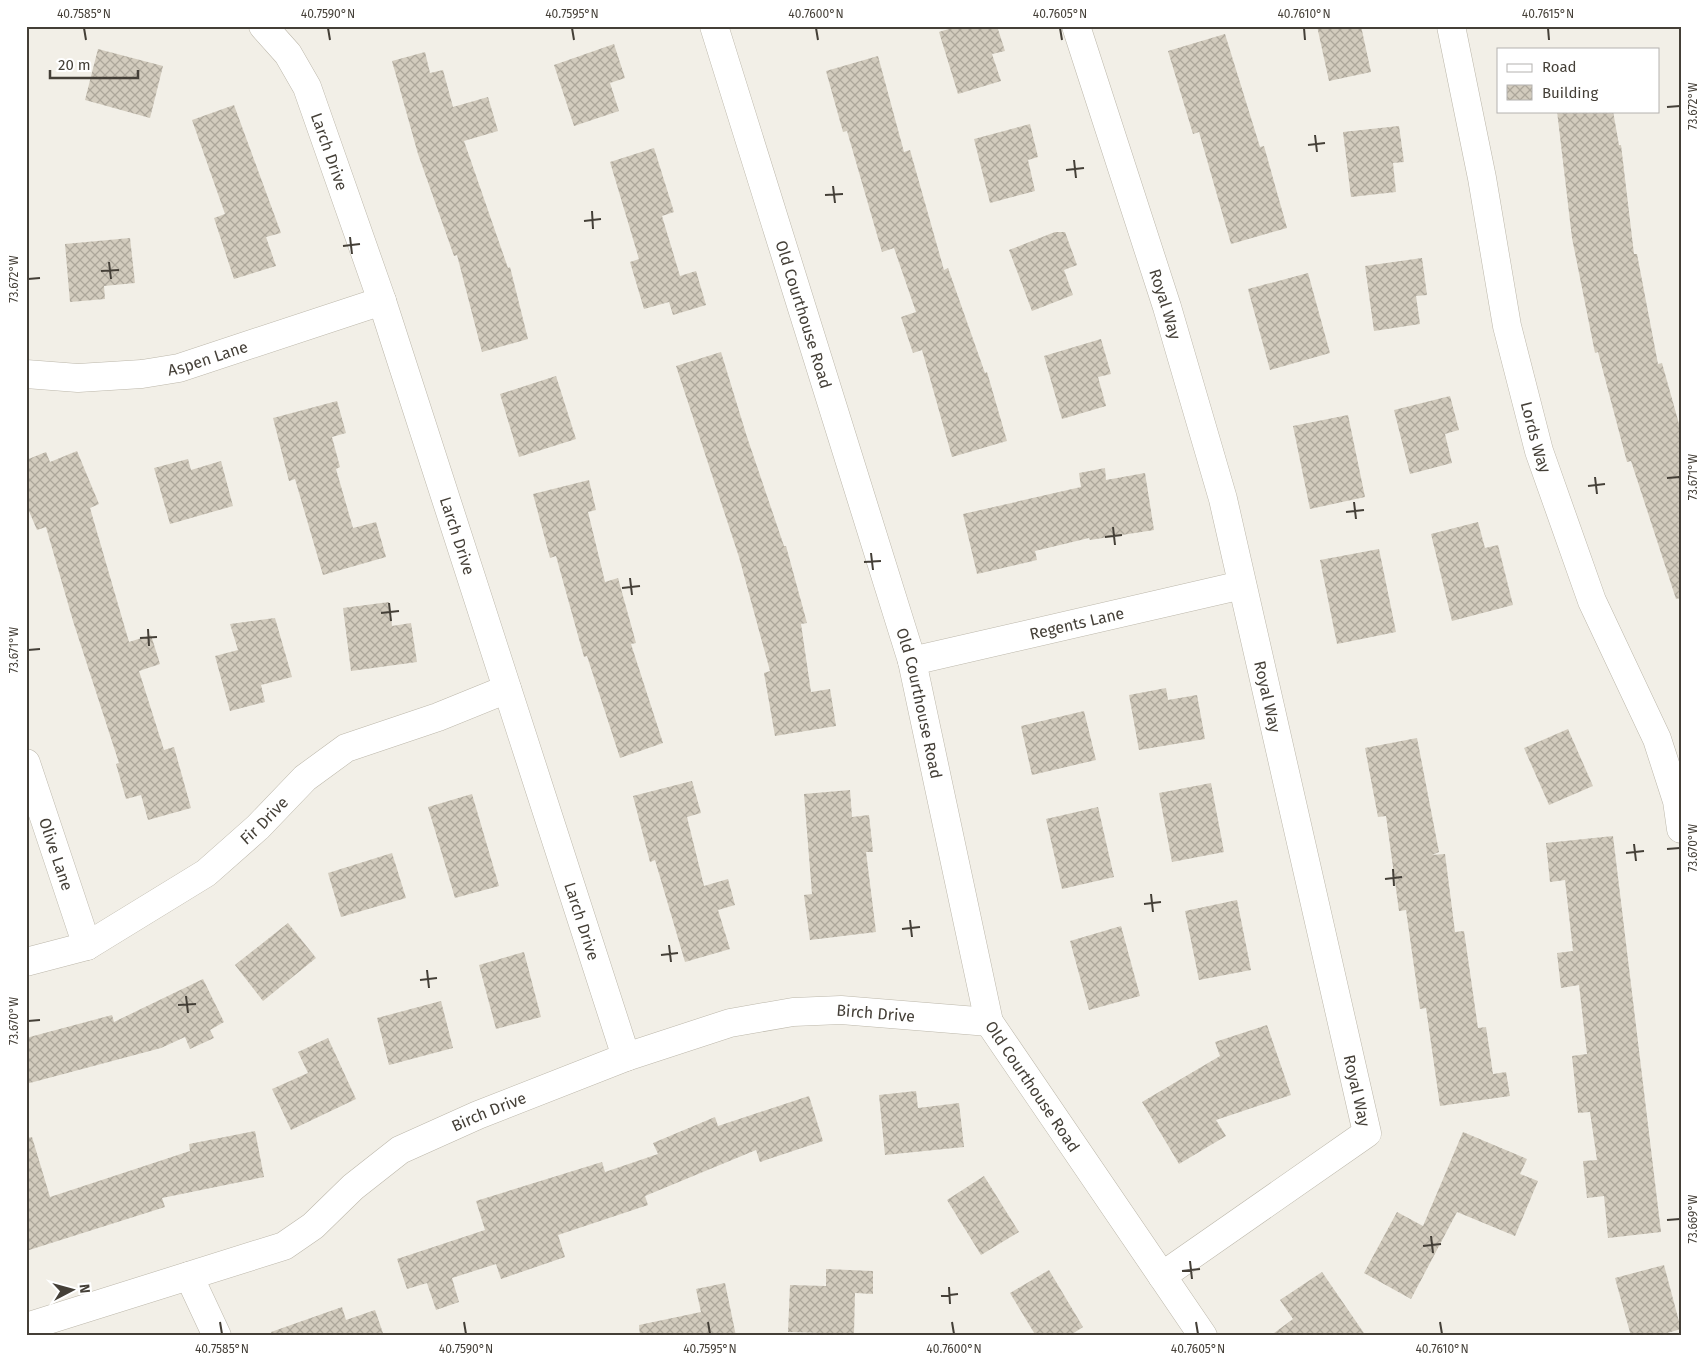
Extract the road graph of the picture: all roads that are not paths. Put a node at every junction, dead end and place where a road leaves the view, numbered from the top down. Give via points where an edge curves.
1 (263, 26) edge
2 (714, 26) edge
3 (1076, 26) edge
4 (1451, 26) edge
5 (382, 301) junction
6 (26, 374) edge
7 (1242, 585) junction
8 (912, 661) junction
9 (507, 689) junction
10 (26, 763) edge
11 (1681, 829) edge
12 (87, 946) junction
13 (26, 962) edge
14 (989, 1022) junction
15 (626, 1057) junction
16 (189, 1276) junction
17 (1162, 1276) junction
18 (26, 1327) edge
19 (217, 1336) edge
20 (1203, 1336) edge

1 - 5 street, Larch Drive via 288,54 307,87
2 - 8 street, Old Courthouse Road
3 - 7 street, Royal Way via 1167,307 1223,499
4 - 11 street, Lords Way via 1482,178 1507,326 1540,451 1592,601 1657,739 1677,801
5 - 6 street, Aspen Lane via 179,368 78,378
5 - 9 street, Larch Drive
7 - 8 street, Regents Lane
7 - 17 street, Royal Way via 1367,1133
8 - 14 street, Old Courthouse Road
9 - 12 street, Fir Drive via 438,717 346,748 305,778 258,827 206,873
9 - 15 street, Larch Drive
10 - 12 street, Olive Lane
12 - 13 street, Fir Drive
14 - 15 street, Birch Drive via 841,1010 793,1012 730,1023
14 - 17 street, Old Courthouse Road
15 - 16 street, Birch Drive via 478,1115 400,1150 353,1187 313,1226 284,1246
16 - 18 street, Birch Drive
16 - 19 street
17 - 20 street, Old Courthouse Road

